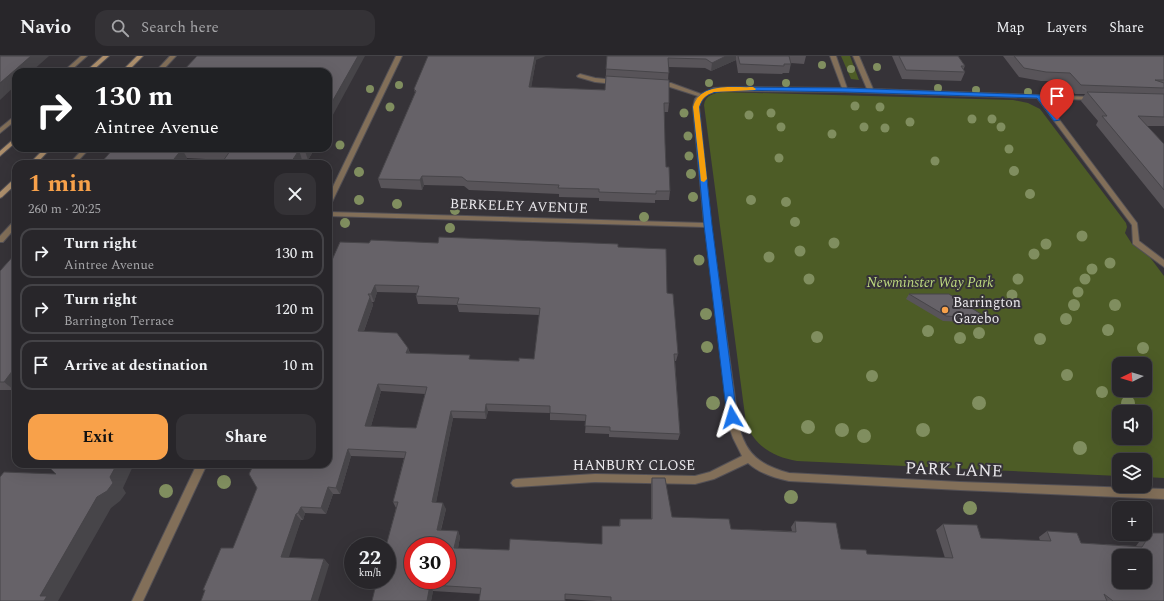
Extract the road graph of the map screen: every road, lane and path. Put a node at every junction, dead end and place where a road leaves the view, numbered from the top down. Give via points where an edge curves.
1 (84, 56) edge
2 (106, 56) edge
3 (140, 56) edge
4 (173, 56) edge
5 (399, 56) edge
6 (834, 56) edge
7 (856, 56) edge
8 (70, 68) edge
9 (92, 68) edge
10 (128, 68) edge
11 (162, 68) edge
12 (580, 76) dead end
13 (624, 83) edge
14 (651, 84) edge
15 (845, 90) junction
16 (871, 91) junction
17 (702, 96) junction
18 (1039, 97) junction
19 (1102, 98) edge
20 (12, 120) edge
21 (0, 131) edge
22 (12, 143) edge
23 (44, 152) edge
24 (83, 152) edge
25 (0, 154) edge
26 (36, 160) edge
27 (76, 160) edge
28 (12, 184) edge
29 (0, 196) edge
30 (332, 196) edge
31 (332, 214) edge
32 (708, 225) junction
33 (12, 227) edge
34 (0, 240) edge
35 (1164, 264) edge
36 (748, 458) junction
37 (200, 468) edge
38 (516, 483) dead end
39 (1164, 494) edge
40 (137, 601) edge

1 - 8 street
2 - 9 main road
3 - 10 main road
4 - 11 street
5 - 30 street
6 - 15 street
7 - 16 street
12 - 13 street
14 - 17 street via 671,85
15 - 16 street
15 - 17 street via 733,89 710,91
16 - 18 street
17 - 32 street via 698,99 696,107
18 - 19 street
18 - 35 street via 1135,224 1136,242
20 - 21 street
22 - 25 main road
23 - 26 main road
24 - 27 street
28 - 29 main road
31 - 32 street, BERKELEY AVENUE
32 - 36 street via 734,427 738,442
33 - 34 street
36 - 38 street, HANBURY CLOSE via 711,476 695,480 595,478
36 - 39 street, PARK LANE via 767,472 800,479
37 - 40 street

